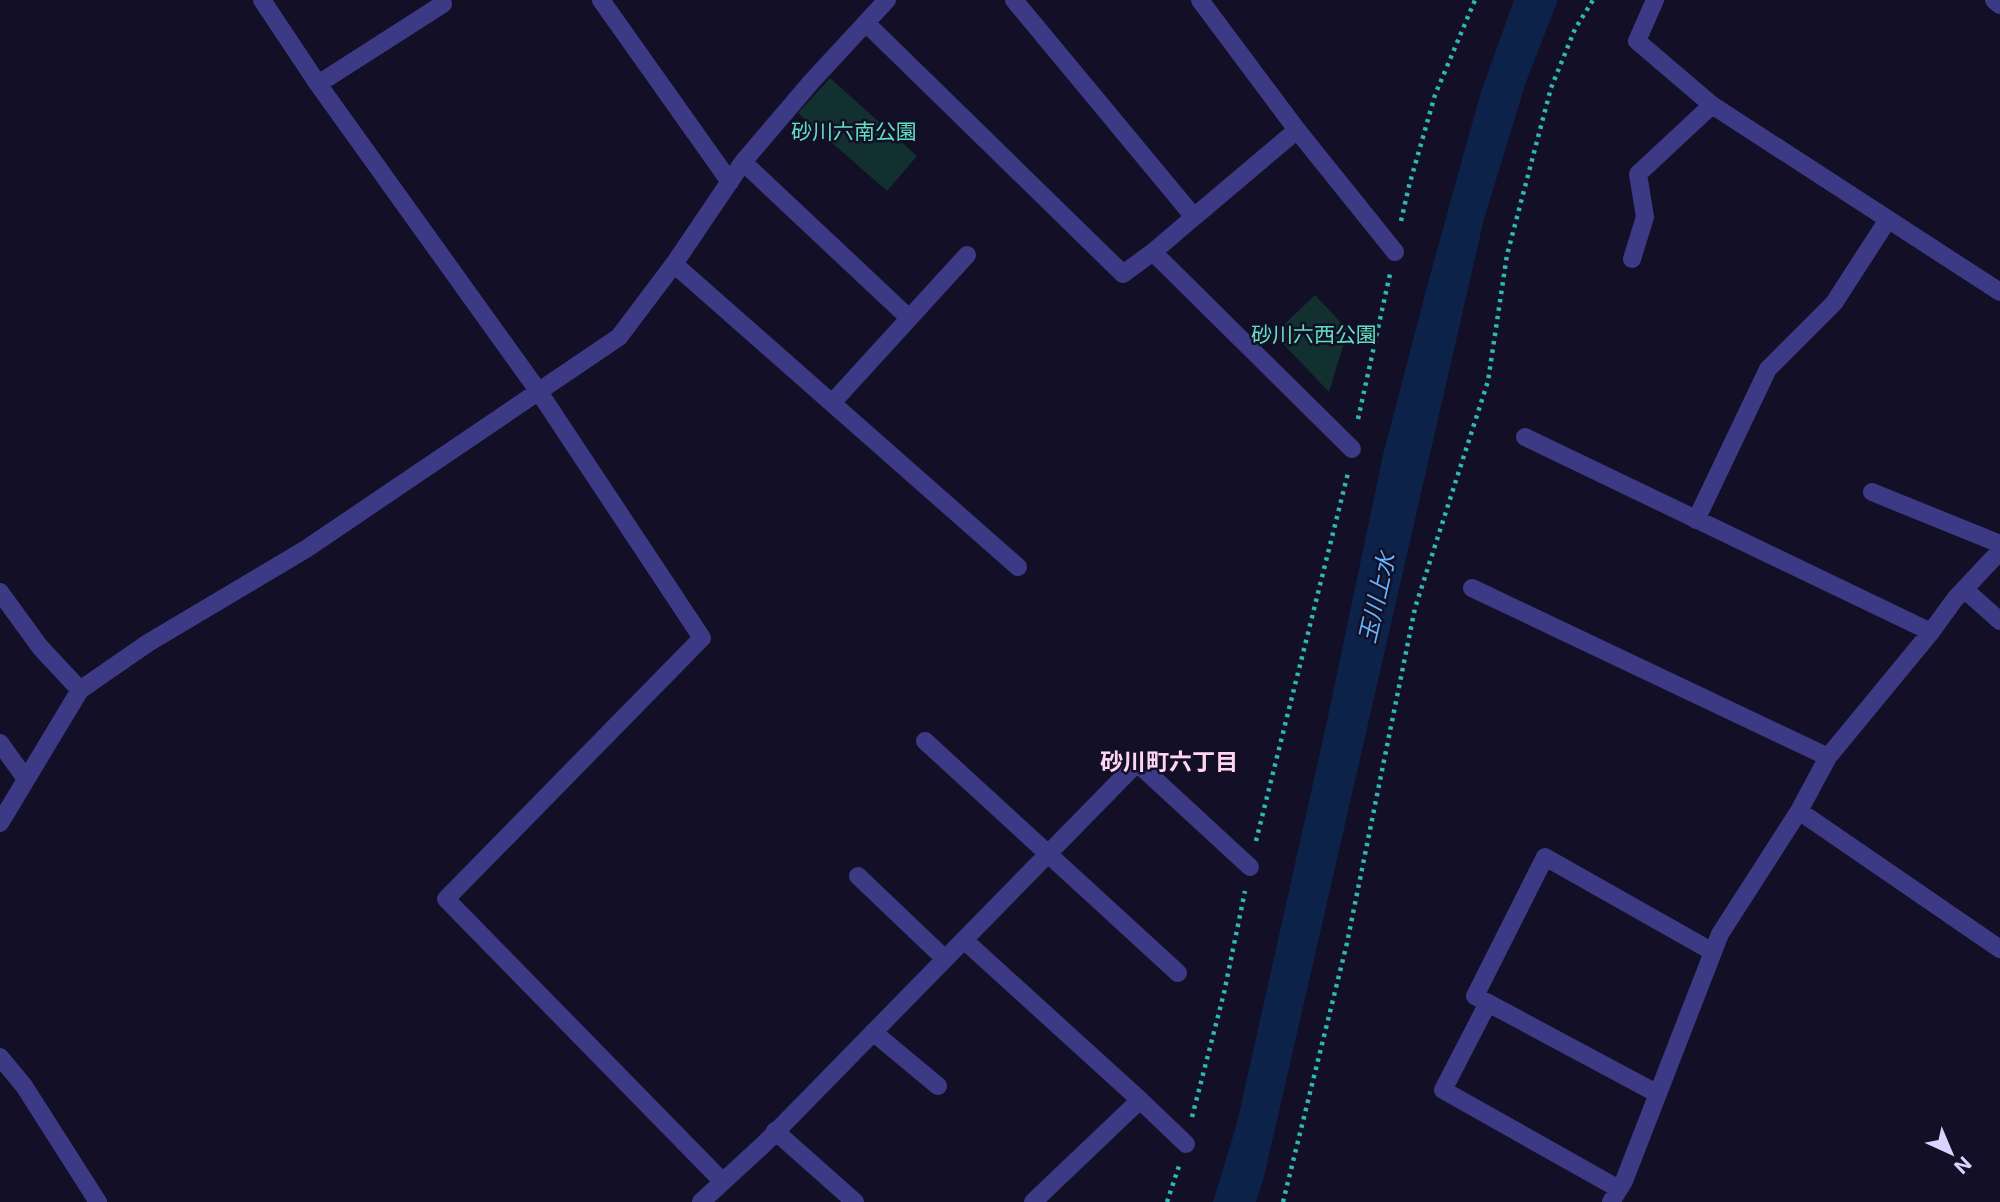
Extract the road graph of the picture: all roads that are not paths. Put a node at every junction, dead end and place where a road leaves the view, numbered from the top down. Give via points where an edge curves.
1 (262, 0) edge
2 (601, 0) edge
3 (887, 0) edge
4 (1014, 0) edge
5 (1200, 0) edge
6 (1655, 0) edge
7 (1994, 0) edge
8 (443, 4) dead end
9 (2000, 5) edge
10 (866, 23) junction
11 (318, 85) junction
12 (1712, 105) junction
13 (1297, 130) junction
14 (743, 162) junction
15 (730, 182) junction
16 (1194, 217) junction
17 (1887, 221) junction
18 (1153, 252) junction
19 (1395, 252) dead end
20 (967, 255) dead end
21 (1632, 259) dead end
22 (674, 264) junction
23 (2000, 292) edge
24 (909, 318) junction
25 (539, 392) junction
26 (832, 402) junction
27 (1525, 437) dead end
28 (1352, 449) dead end
29 (1872, 492) dead end
30 (1696, 520) junction
31 (2000, 544) edge
32 (2000, 551) edge
33 (1018, 568) dead end
34 (1472, 588) dead end
35 (1964, 589) junction
36 (0, 592) edge
37 (2000, 621) edge
38 (1931, 632) junction
39 (80, 690) junction
40 (925, 741) dead end
41 (0, 743) edge
42 (1828, 757) junction
43 (26, 779) junction
44 (1799, 811) junction
45 (0, 823) edge
46 (1048, 854) junction
47 (1250, 867) dead end
48 (858, 876) dead end
49 (964, 940) junction
50 (2000, 949) edge
51 (1713, 952) junction
52 (945, 959) junction
53 (1178, 973) dead end
54 (1489, 1003) junction
55 (873, 1032) junction
56 (0, 1057) edge
57 (938, 1086) dead end
58 (1658, 1094) junction
59 (1140, 1100) junction
60 (775, 1131) junction
61 (1186, 1144) dead end
62 (723, 1182) junction
63 (1615, 1195) edge
64 (98, 1202) edge
65 (701, 1202) edge
66 (855, 1202) edge
67 (1033, 1202) edge

1 - 11 street
2 - 15 street
3 - 10 street
4 - 16 street
5 - 13 street
6 - 12 street via 1637,41
7 - 9 street
8 - 11 street
10 - 14 street
10 - 18 street via 1123,274
11 - 25 street
12 - 17 street
12 - 21 street via 1638,174 1644,217
13 - 16 street
13 - 19 street
14 - 15 street
14 - 24 street
15 - 22 street
16 - 18 street
17 - 23 street
17 - 30 street via 1834,303 1768,369
18 - 28 street
20 - 24 street
22 - 25 street via 619,337
22 - 26 street
24 - 26 street
25 - 39 street via 306,549 148,643
25 - 62 street via 702,638 446,899
26 - 33 street
27 - 30 street
29 - 31 street
30 - 38 street
32 - 35 street
34 - 42 street
35 - 37 street
35 - 38 street
36 - 39 street via 40,647
38 - 42 street
39 - 43 street
40 - 46 street
41 - 43 street
42 - 44 street
43 - 45 street
44 - 50 street
44 - 51 street
46 - 47 street via 1137,763
46 - 49 street
46 - 53 street
48 - 52 street
49 - 52 street
49 - 59 street
51 - 54 street via 1545,857 1475,996
51 - 58 street
52 - 55 street
54 - 58 street
54 - 63 street via 1443,1090
55 - 57 street
55 - 60 street
56 - 64 street via 24,1086
58 - 63 street
59 - 61 street
59 - 67 street
60 - 62 street
60 - 66 street
62 - 65 street

